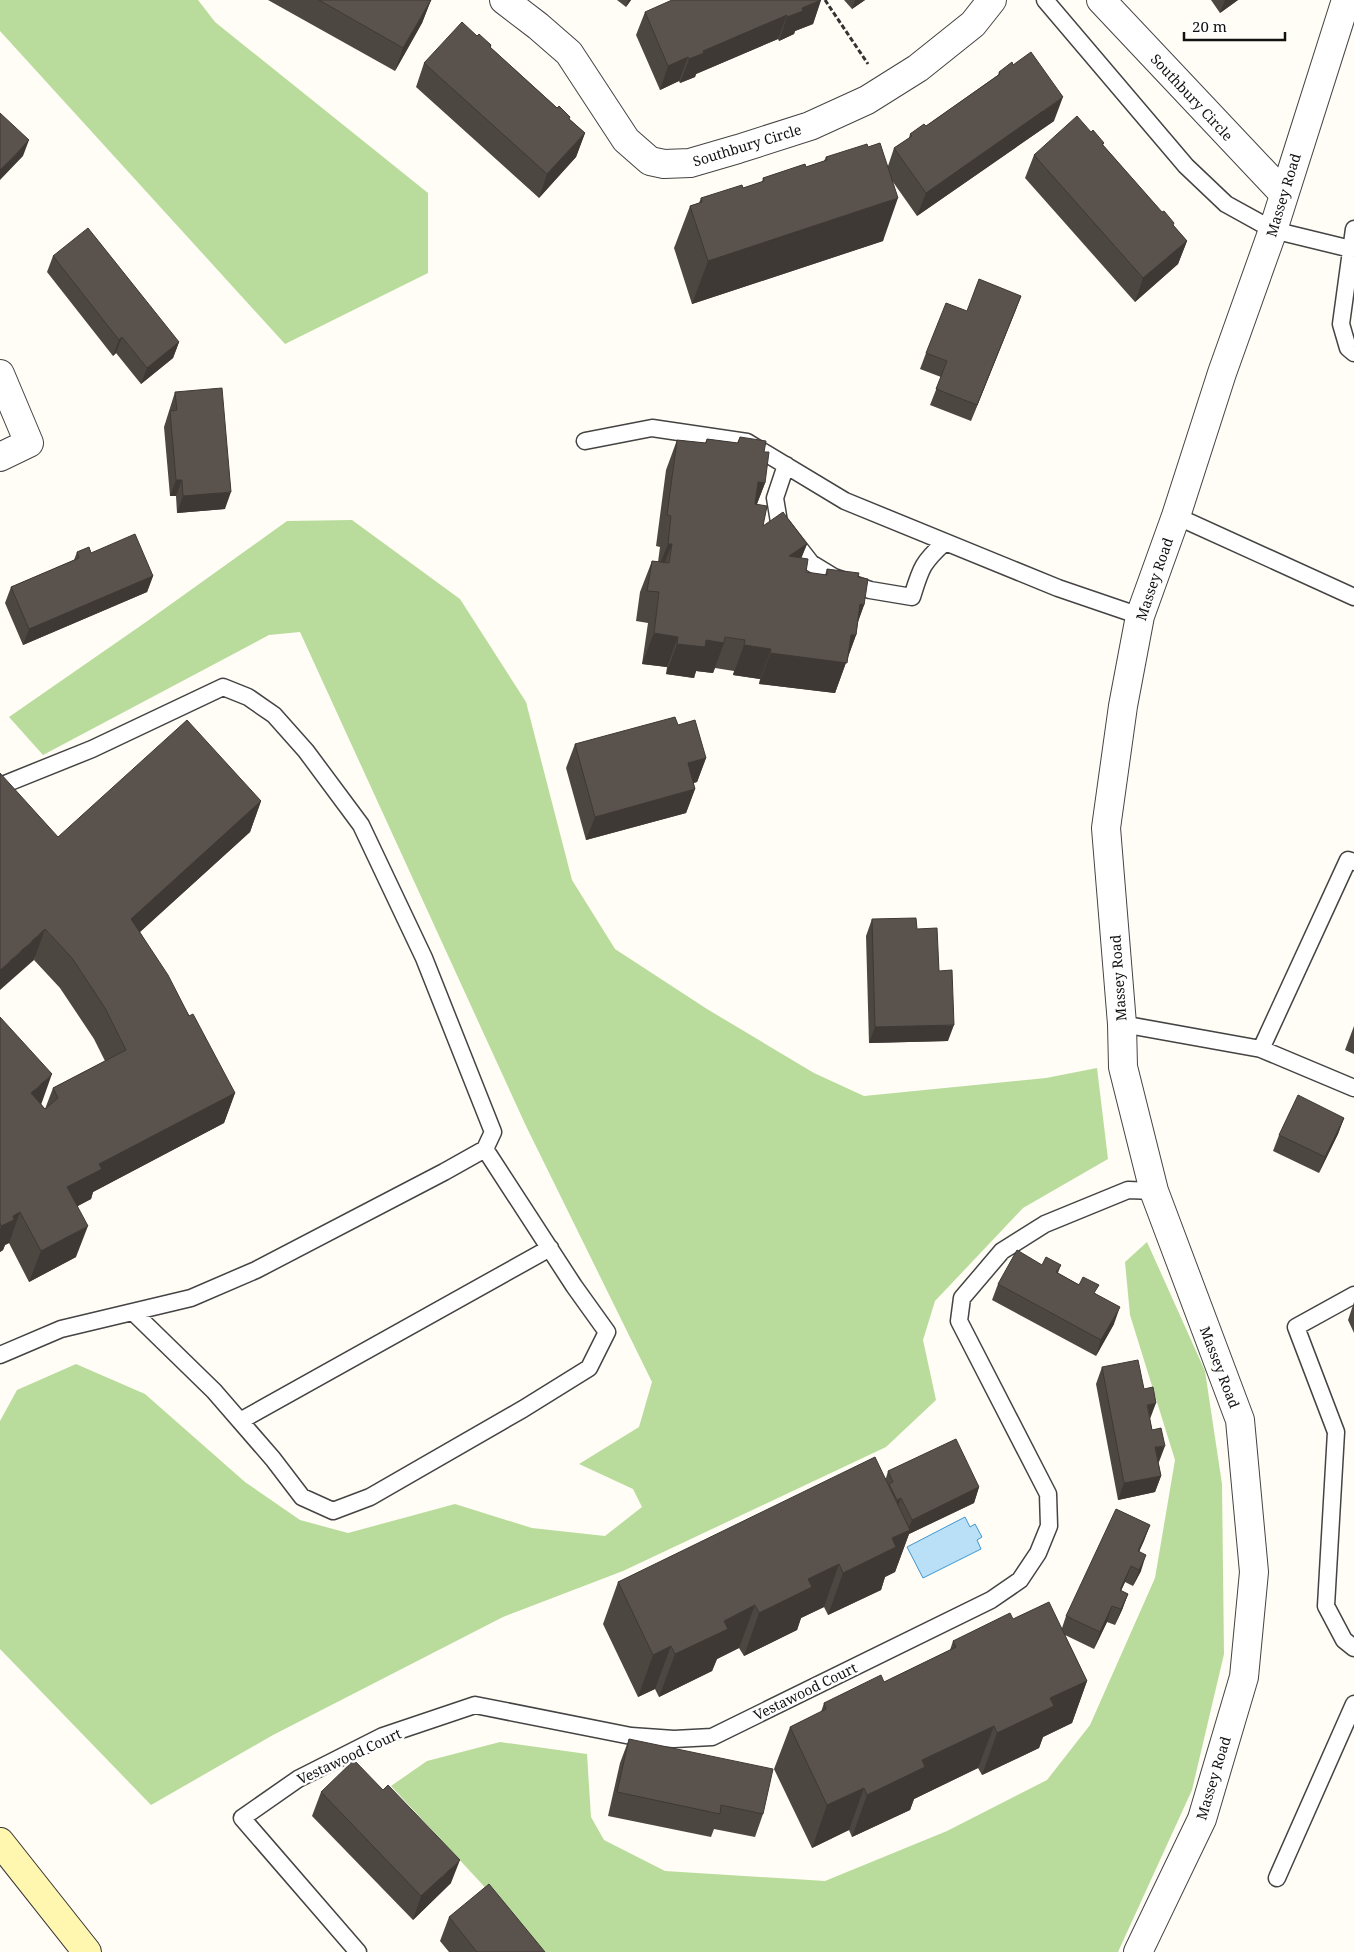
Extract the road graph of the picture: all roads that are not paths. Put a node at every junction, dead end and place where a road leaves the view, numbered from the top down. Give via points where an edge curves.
1 (504, 0) edge
2 (992, 0) edge
3 (1102, 0) edge
4 (1346, 0) edge
5 (1049, 1) edge
6 (1283, 193) junction
7 (1354, 229) edge
8 (1273, 230) junction
9 (1351, 249) junction
10 (1354, 353) edge
11 (0, 374) edge
12 (585, 441) dead end
13 (0, 457) edge
14 (786, 466) junction
15 (1176, 516) junction
16 (945, 542) junction
17 (1354, 597) edge
18 (1140, 616) junction
19 (0, 786) edge
20 (1354, 862) edge
21 (1122, 1024) junction
22 (1261, 1050) junction
23 (1354, 1088) edge
24 (485, 1149) junction
25 (1154, 1191) junction
26 (550, 1248) junction
27 (1354, 1295) edge
28 (133, 1312) junction
29 (0, 1356) edge
30 (240, 1422) junction
31 (1354, 1648) edge
32 (1354, 1704) edge
33 (0, 1842) edge
34 (1277, 1878) dead end
35 (87, 1952) edge
36 (358, 1952) edge
37 (1138, 1952) edge

1 - 2 street, Southbury Circle via 569,54 626,140 650,161 664,164 690,163 738,149 810,126 867,100 918,68 973,24
3 - 6 street, Southbury Circle
4 - 6 street, Massey Road
5 - 8 lane via 1186,166 1226,204
6 - 8 street, Massey Road
7 - 9 lane
8 - 9 lane
8 - 15 street, Massey Road
9 - 10 lane via 1341,324 1348,348
11 - 13 street via 29,443
12 - 14 lane via 652,428 747,442
14 - 16 lane via 845,501
14 - 16 lane via 775,498 779,522 811,563 834,576 870,590 912,597 927,558
15 - 17 lane
15 - 18 street, Massey Road
16 - 18 lane via 1058,588
18 - 21 street, Massey Road via 1123,706 1106,828
19 - 24 lane via 92,750 223,687 248,697 274,715 306,751 361,825 424,958 493,1132
20 - 22 lane via 1348,860
21 - 22 lane
21 - 25 street, Massey Road via 1124,1067
22 - 23 lane
24 - 26 lane
24 - 28 lane via 256,1270 191,1298
25 - 36 lane, Vestawood Court via 1128,1190 1045,1224 1002,1251 962,1298 959,1321 1048,1494 1049,1526 1038,1553 1020,1580 991,1600 712,1737 630,1736 475,1705 383,1736 298,1779 242,1818
25 - 37 street, Massey Road via 1240,1420 1254,1572 1244,1677 1202,1819
26 - 30 lane
26 - 30 lane via 607,1332 590,1368 370,1497 333,1511 302,1497
27 - 31 lane via 1296,1327 1336,1432 1326,1606 1344,1640
28 - 29 lane via 61,1328
28 - 30 lane via 214,1391
32 - 34 lane
33 - 35 main road

